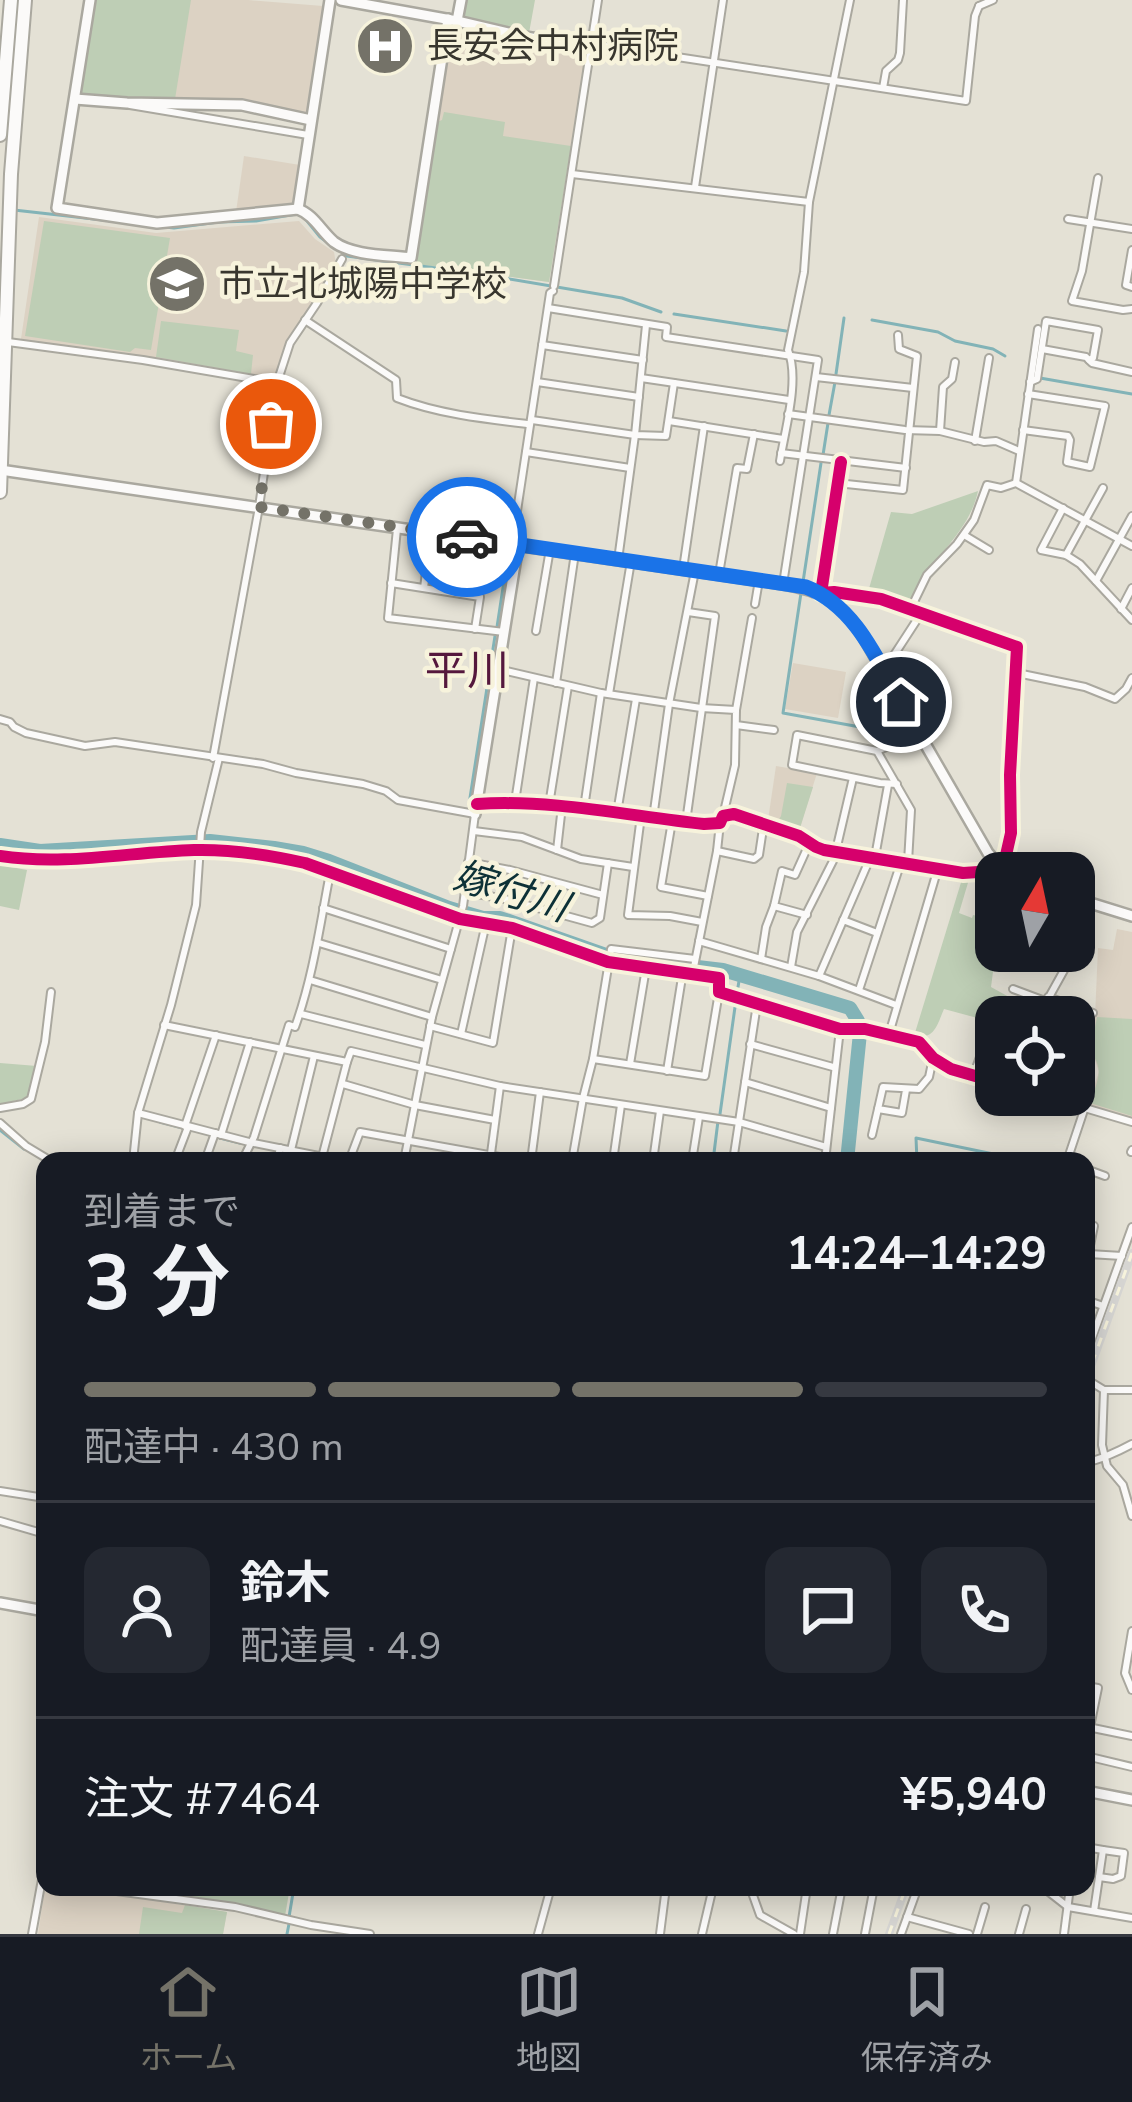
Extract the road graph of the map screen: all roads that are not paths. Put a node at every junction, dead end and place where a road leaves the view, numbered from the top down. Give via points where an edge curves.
1 (11, 0) edge
2 (25, 0) edge
3 (90, 0) edge
4 (330, 0) edge
5 (341, 0) edge
6 (461, 0) edge
7 (598, 0) edge
8 (712, 0) edge
9 (850, 0) edge
10 (903, 0) edge
11 (970, 0) edge
12 (994, 0) edge
13 (723, 1) edge
14 (979, 6) junction
15 (453, 20) junction
16 (592, 45) junction
17 (713, 62) junction
18 (833, 81) junction
19 (883, 88) junction
20 (74, 99) junction
21 (127, 103) junction
22 (311, 120) junction
23 (0, 135) edge
24 (308, 135) junction
25 (572, 174) junction
26 (1098, 178) dead end
27 (695, 187) junction
28 (808, 202) junction
29 (298, 209) junction
30 (1068, 219) dead end
31 (1091, 222) junction
32 (1132, 229) edge
33 (1132, 250) edge
34 (342, 259) dead end
35 (1132, 287) edge
36 (548, 308) junction
37 (1132, 308) edge
38 (305, 320) junction
39 (646, 323) junction
40 (1038, 329) dead end
41 (898, 335) dead end
42 (7, 341) junction
43 (542, 345) junction
44 (1035, 352) junction
45 (790, 357) junction
46 (988, 358) dead end
47 (643, 360) junction
48 (1090, 360) junction
49 (955, 362) dead end
50 (1132, 372) edge
51 (816, 377) junction
52 (641, 378) junction
53 (537, 382) junction
54 (278, 383) junction
55 (674, 383) junction
56 (914, 388) junction
57 (1028, 394) junction
58 (639, 397) junction
59 (789, 400) junction
60 (787, 413) junction
61 (811, 417) junction
62 (669, 421) junction
63 (529, 422) junction
64 (704, 426) junction
65 (910, 429) junction
66 (1023, 430) junction
67 (940, 431) junction
68 (754, 434) junction
69 (635, 435) junction
70 (783, 439) junction
71 (975, 440) junction
72 (526, 452) junction
73 (1019, 452) junction
74 (804, 457) junction
75 (841, 461) junction
76 (631, 468) junction
77 (905, 468) junction
78 (1, 470) edge
79 (837, 483) junction
80 (1016, 483) junction
81 (1103, 488) dead end
82 (0, 492) edge
83 (259, 507) junction
84 (1063, 508) junction
85 (1132, 515) edge
86 (1085, 520) junction
87 (397, 527) junction
88 (431, 532) junction
89 (964, 535) junction
90 (470, 538) junction
91 (1119, 539) junction
92 (515, 544) junction
93 (1132, 546) edge
94 (550, 549) junction
95 (989, 550) dead end
96 (575, 553) junction
97 (1066, 555) junction
98 (618, 560) junction
99 (631, 562) junction
100 (689, 570) junction
101 (719, 574) junction
102 (759, 580) junction
103 (1096, 581) junction
104 (391, 584) junction
105 (783, 584) junction
106 (424, 588) junction
107 (1132, 588) edge
108 (461, 593) junction
109 (821, 593) junction
110 (754, 604) dead end
111 (911, 608) junction
112 (1121, 609) junction
113 (688, 612) junction
114 (922, 612) junction
115 (752, 618) dead end
116 (1132, 620) edge
117 (475, 629) junction
118 (536, 631) dead end
119 (504, 632) junction
120 (499, 669) junction
121 (884, 671) junction
122 (1017, 673) junction
123 (534, 678) junction
124 (1132, 678) edge
125 (556, 683) junction
126 (568, 686) junction
127 (605, 694) junction
128 (636, 699) junction
129 (669, 704) junction
130 (701, 708) junction
131 (736, 710) junction
132 (0, 722) edge
133 (736, 724) junction
134 (774, 730) dead end
135 (919, 733) junction
136 (877, 751) junction
137 (216, 758) junction
138 (853, 778) junction
139 (893, 784) junction
140 (515, 802) junction
141 (549, 805) junction
142 (562, 806) junction
143 (584, 808) junction
144 (476, 809) junction
145 (617, 813) junction
146 (640, 816) junction
147 (653, 818) junction
148 (672, 820) junction
149 (722, 820) junction
150 (686, 822) junction
151 (764, 822) junction
152 (472, 830) junction
153 (810, 843) junction
154 (198, 850) junction
155 (556, 850) junction
156 (717, 851) junction
157 (836, 851) junction
158 (992, 852) edge
159 (1007, 852) edge
160 (0, 856) edge
161 (873, 856) junction
162 (468, 862) junction
163 (905, 862) junction
164 (608, 863) junction
165 (633, 867) junction
166 (938, 868) junction
167 (975, 872) edge
168 (330, 873) junction
169 (465, 892) junction
170 (603, 895) junction
171 (708, 896) junction
172 (1095, 905) edge
173 (774, 906) junction
174 (323, 908) junction
175 (807, 915) junction
176 (1132, 916) edge
177 (460, 918) junction
178 (843, 920) junction
179 (702, 922) junction
180 (487, 923) junction
181 (512, 928) junction
182 (877, 933) junction
183 (699, 941) junction
184 (318, 943) junction
185 (451, 949) junction
186 (695, 959) junction
187 (761, 959) junction
188 (608, 962) junction
189 (646, 968) junction
190 (790, 968) junction
191 (688, 972) junction
192 (819, 976) junction
193 (310, 980) junction
194 (442, 980) junction
195 (1013, 989) dead end
196 (860, 990) junction
197 (51, 992) dead end
198 (719, 992) junction
199 (1036, 996) edge
200 (757, 1004) junction
201 (896, 1005) junction
202 (300, 1013) junction
203 (431, 1022) junction
204 (164, 1025) junction
205 (840, 1029) junction
206 (461, 1034) junction
207 (889, 1034) junction
208 (216, 1035) junction
209 (250, 1042) junction
210 (750, 1043) junction
211 (425, 1045) junction
212 (282, 1049) junction
213 (314, 1056) junction
214 (933, 1058) junction
215 (593, 1060) junction
216 (347, 1062) junction
217 (630, 1064) junction
218 (422, 1068) junction
219 (834, 1068) junction
220 (667, 1071) junction
221 (975, 1071) edge
222 (974, 1074) joint
223 (745, 1082) junction
224 (343, 1084) junction
225 (500, 1086) junction
226 (906, 1090) junction
227 (541, 1092) junction
228 (583, 1098) junction
229 (415, 1105) junction
230 (621, 1105) junction
231 (0, 1108) edge
232 (831, 1108) junction
233 (878, 1109) junction
234 (1095, 1110) edge
235 (660, 1111) junction
236 (138, 1113) junction
237 (699, 1116) junction
238 (1080, 1116) edge
239 (495, 1120) junction
240 (739, 1122) junction
241 (1132, 1122) edge
242 (0, 1123) edge
243 (187, 1126) junction
244 (218, 1134) junction
245 (872, 1136) dead end
246 (249, 1142) junction
247 (407, 1142) junction
248 (826, 1147) junction
249 (280, 1148) junction
250 (291, 1150) junction
251 (36, 1152) edge
252 (134, 1152) edge
253 (178, 1152) edge
254 (210, 1152) edge
255 (245, 1152) edge
256 (279, 1152) edge
257 (298, 1152) edge
258 (324, 1152) edge
259 (351, 1152) edge
260 (405, 1152) edge
261 (459, 1152) edge
262 (491, 1152) edge
263 (532, 1152) edge
264 (574, 1152) edge
265 (614, 1152) edge
266 (654, 1152) edge
267 (693, 1152) edge
268 (734, 1152) edge
269 (826, 1152) edge
270 (1066, 1152) edge
271 (1095, 1172) edge
272 (1105, 1176) dead end
273 (1132, 1227) edge
274 (1095, 1254) edge
275 (1122, 1256) junction
276 (1095, 1303) edge
277 (1102, 1306) junction
278 (1096, 1325) joint
279 (1095, 1328) edge
280 (1095, 1384) edge
281 (1104, 1390) junction
282 (1132, 1390) edge
283 (1132, 1444) edge
284 (1105, 1454) junction
285 (1095, 1461) edge
286 (0, 1491) edge
287 (36, 1497) edge
288 (1132, 1516) edge
289 (0, 1521) edge
290 (36, 1531) edge
291 (0, 1604) edge
292 (36, 1610) edge
293 (1132, 1631) edge
294 (1132, 1690) edge
295 (1095, 1728) edge
296 (1132, 1736) edge
297 (1095, 1758) edge
298 (1132, 1768) edge
299 (1095, 1794) edge
300 (1132, 1800) edge
301 (1095, 1849) edge
302 (1103, 1850) junction
303 (1100, 1876) junction
304 (40, 1896) edge
305 (154, 1896) edge
306 (549, 1896) edge
307 (665, 1896) edge
308 (711, 1896) edge
309 (753, 1896) edge
310 (805, 1896) edge
311 (840, 1896) edge
312 (872, 1896) edge
313 (915, 1896) edge
314 (1054, 1896) edge
315 (1069, 1896) edge
316 (985, 1907) dead end
317 (1068, 1907) junction
318 (1026, 1909) dead end
319 (1094, 1912) junction
320 (908, 1917) junction
321 (1132, 1918) edge
322 (777, 1924) junction
323 (310, 1930) edge
324 (942, 1930) edge
325 (32, 1934) edge
326 (370, 1934) edge
327 (538, 1934) edge
328 (660, 1934) edge
329 (702, 1934) edge
330 (775, 1934) edge
331 (799, 1934) edge
332 (833, 1934) edge
333 (865, 1934) edge
334 (901, 1934) edge
335 (973, 1934) edge
336 (1019, 1934) edge
337 (1064, 1934) edge

1 - 23 highway
2 - 42 highway
3 - 20 street
4 - 22 street
5 - 15 street
6 - 15 street
7 - 16 street
8 - 13 street
9 - 18 street
10 - 19 street via 900,53
11 - 14 street
12 - 14 street
13 - 17 street
14 - 19 street via 966,101
15 - 16 street
15 - 29 street via 411,258 337,244
16 - 17 street
16 - 25 street
17 - 18 street
17 - 27 street
18 - 19 street
18 - 28 street
20 - 21 street
20 - 29 street via 58,208 157,223
21 - 22 street via 242,105
21 - 24 street
22 - 24 street
24 - 29 street
25 - 27 street
25 - 36 street
26 - 31 street
27 - 28 street
28 - 45 street
30 - 31 street
31 - 32 street
31 - 37 street via 1072,301
33 - 35 street
34 - 38 street
36 - 39 street
36 - 43 street
38 - 54 street
38 - 63 street via 396,380 398,398
39 - 45 street via 667,327 666,337
39 - 47 street
40 - 44 street
41 - 56 street via 899,349 917,356
42 - 54 street
42 - 78 highway
43 - 47 street
43 - 53 street
44 - 48 street
44 - 48 street via 1046,321 1098,330
44 - 57 street
45 - 51 street via 818,360
45 - 59 street
46 - 71 street
47 - 52 street
48 - 50 street
49 - 67 street via 943,387
51 - 56 street
51 - 61 street
52 - 55 street
52 - 58 street
53 - 58 street
53 - 63 street
54 - 83 street
55 - 59 street
55 - 62 street
56 - 65 street
57 - 66 street
57 - 66 street via 1105,406 1090,467 1066,462 1068,436
58 - 69 street
59 - 60 street
60 - 61 street
60 - 70 street
61 - 65 street
61 - 74 street
62 - 64 street
62 - 69 street via 666,436
63 - 69 street
63 - 72 street
64 - 68 street
64 - 100 street
65 - 67 street
65 - 77 street
66 - 73 street
67 - 71 street
68 - 70 street
68 - 101 street via 748,469 737,468
69 - 76 street
70 - 74 street via 780,457
71 - 73 street
72 - 76 street
72 - 92 street
73 - 80 street
74 - 75 street
74 - 105 street
75 - 77 street
75 - 79 street
76 - 98 street
77 - 79 street via 903,490
78 - 82 highway
78 - 83 street
79 - 109 street
80 - 84 street
80 - 89 street via 987,485
81 - 86 street
83 - 87 street
83 - 137 street
84 - 86 street
84 - 97 street via 1041,550
85 - 91 street
86 - 91 street
86 - 97 street
87 - 88 street
87 - 104 street
88 - 90 street
88 - 106 street
89 - 95 street
89 - 111 street
90 - 92 street
90 - 108 street
91 - 93 street
91 - 103 street
92 - 94 street
92 - 119 street
94 - 96 street
94 - 118 street
96 - 98 street
96 - 125 street
97 - 103 street
98 - 99 street
99 - 100 street
99 - 127 street
100 - 101 street
100 - 113 street
101 - 102 street
102 - 105 street
102 - 110 street
103 - 112 street
104 - 106 street
104 - 117 street via 388,618
105 - 109 street
106 - 108 street
107 - 112 street
108 - 117 street via 480,597
109 - 111 street
109 - 121 street via 851,619
111 - 114 street
112 - 116 street
113 - 129 street
113 - 130 street via 715,616
114 - 121 street
114 - 122 street via 1013,644
115 - 131 street
117 - 119 street
119 - 120 street
120 - 123 street
120 - 144 street
121 - 135 street
122 - 124 street via 1115,699
122 - 159 street
123 - 125 street
123 - 140 street
125 - 126 street
126 - 127 street
126 - 141 street
127 - 128 street
127 - 143 street
128 - 129 street
128 - 145 street
129 - 130 street
129 - 147 street
130 - 131 street
130 - 150 street
131 - 133 street
132 - 137 street via 85,746 115,742
133 - 134 street
133 - 149 street
135 - 136 street
135 - 158 street
136 - 138 street via 797,735 792,765
136 - 139 street
137 - 144 street via 363,784 398,800
137 - 154 street
138 - 139 street
138 - 157 street
139 - 161 street
139 - 163 street via 911,810
140 - 141 street
140 - 144 street
141 - 142 street
142 - 143 street
142 - 155 street
143 - 145 street
144 - 152 street
145 - 146 street
146 - 147 street
146 - 165 street
147 - 148 street
148 - 150 street
148 - 171 street via 662,887
149 - 150 street
149 - 151 street via 734,814
149 - 156 street
151 - 153 street
151 - 156 street via 754,859
152 - 155 street
152 - 162 street
153 - 157 street
153 - 173 street via 795,874 782,871
154 - 160 street
154 - 168 street via 279,857
154 - 204 street via 196,905
155 - 164 street
156 - 171 street
157 - 161 street
157 - 175 street
161 - 163 street
161 - 178 street
162 - 169 street
162 - 170 street
163 - 166 street
163 - 182 street
164 - 165 street
164 - 170 street
165 - 179 street via 628,915
166 - 167 street
166 - 201 street
168 - 174 street
168 - 177 street
169 - 170 street via 592,923
169 - 177 street
171 - 179 street
172 - 176 street
173 - 175 street
173 - 187 street
174 - 184 street
174 - 185 street
175 - 190 street
177 - 180 street
177 - 185 street
178 - 182 street
178 - 192 street
179 - 183 street
180 - 181 street
180 - 206 street
181 - 188 street
181 - 206 street via 493,1043
182 - 196 street
183 - 186 street
183 - 187 street
184 - 193 street
184 - 194 street
185 - 194 street
186 - 188 street via 610,949
186 - 191 street
187 - 190 street
188 - 189 street
188 - 215 street
189 - 191 street
189 - 217 street
190 - 192 street
191 - 198 street via 719,978
191 - 220 street
192 - 196 street
193 - 202 street
193 - 203 street
194 - 203 street
195 - 199 street
196 - 201 street
197 - 231 street via 31,1099
198 - 200 street
198 - 220 street via 705,1076
200 - 205 street
200 - 210 street
201 - 207 street
202 - 211 street
202 - 212 street
203 - 206 street
203 - 211 street
204 - 208 street
204 - 236 street
205 - 207 street
205 - 219 street
207 - 214 street via 920,1042
208 - 209 street
208 - 243 street
209 - 212 street
209 - 244 street
210 - 219 street
210 - 223 street
211 - 218 street
212 - 213 street
212 - 246 street
213 - 216 street
213 - 250 street
214 - 222 street
214 - 226 street via 919,1089
215 - 217 street
215 - 228 street
216 - 218 street via 351,1051
216 - 224 street
217 - 220 street
218 - 225 street
218 - 229 street
219 - 232 street
221 - 222 street
223 - 232 street
223 - 240 street
224 - 229 street
224 - 258 street
225 - 227 street
225 - 239 street
226 - 233 street via 883,1087
226 - 233 street via 902,1113
227 - 228 street
227 - 263 street
228 - 230 street
228 - 264 street
229 - 239 street
229 - 247 street
230 - 235 street
230 - 265 street
232 - 248 street
233 - 245 street
234 - 241 street
235 - 237 street
235 - 266 street
236 - 243 street
236 - 252 street
237 - 240 street
237 - 267 street
238 - 270 street
239 - 262 street
240 - 248 street
240 - 268 street
242 - 251 street
243 - 244 street
243 - 253 street
244 - 246 street
244 - 254 street
246 - 249 street
246 - 255 street
247 - 259 street via 360,1132
247 - 260 street
247 - 261 street
248 - 269 street
249 - 250 street
249 - 256 street
250 - 257 street
271 - 272 street
273 - 275 street
274 - 275 street
275 - 277 street
276 - 277 street
277 - 278 street
278 - 279 street
280 - 281 street
281 - 282 street
281 - 284 street
283 - 284 street
284 - 285 street
284 - 288 street
286 - 287 street
289 - 290 street
291 - 292 street
293 - 294 street via 1125,1673
295 - 296 street
297 - 298 street
299 - 300 street
301 - 302 street
302 - 303 street
302 - 303 street via 1124,1853 1121,1876
303 - 319 street
304 - 325 street
305 - 323 street via 235,1907
306 - 327 street
307 - 328 street
308 - 329 street
309 - 322 street via 760,1915
310 - 331 street
311 - 332 street
312 - 333 street
313 - 320 street
314 - 317 street
315 - 317 street
316 - 335 street
317 - 319 street
317 - 337 street
318 - 336 street
319 - 321 street
320 - 324 street
320 - 334 street
322 - 330 street
322 - 331 street
323 - 326 street
324 - 335 street

